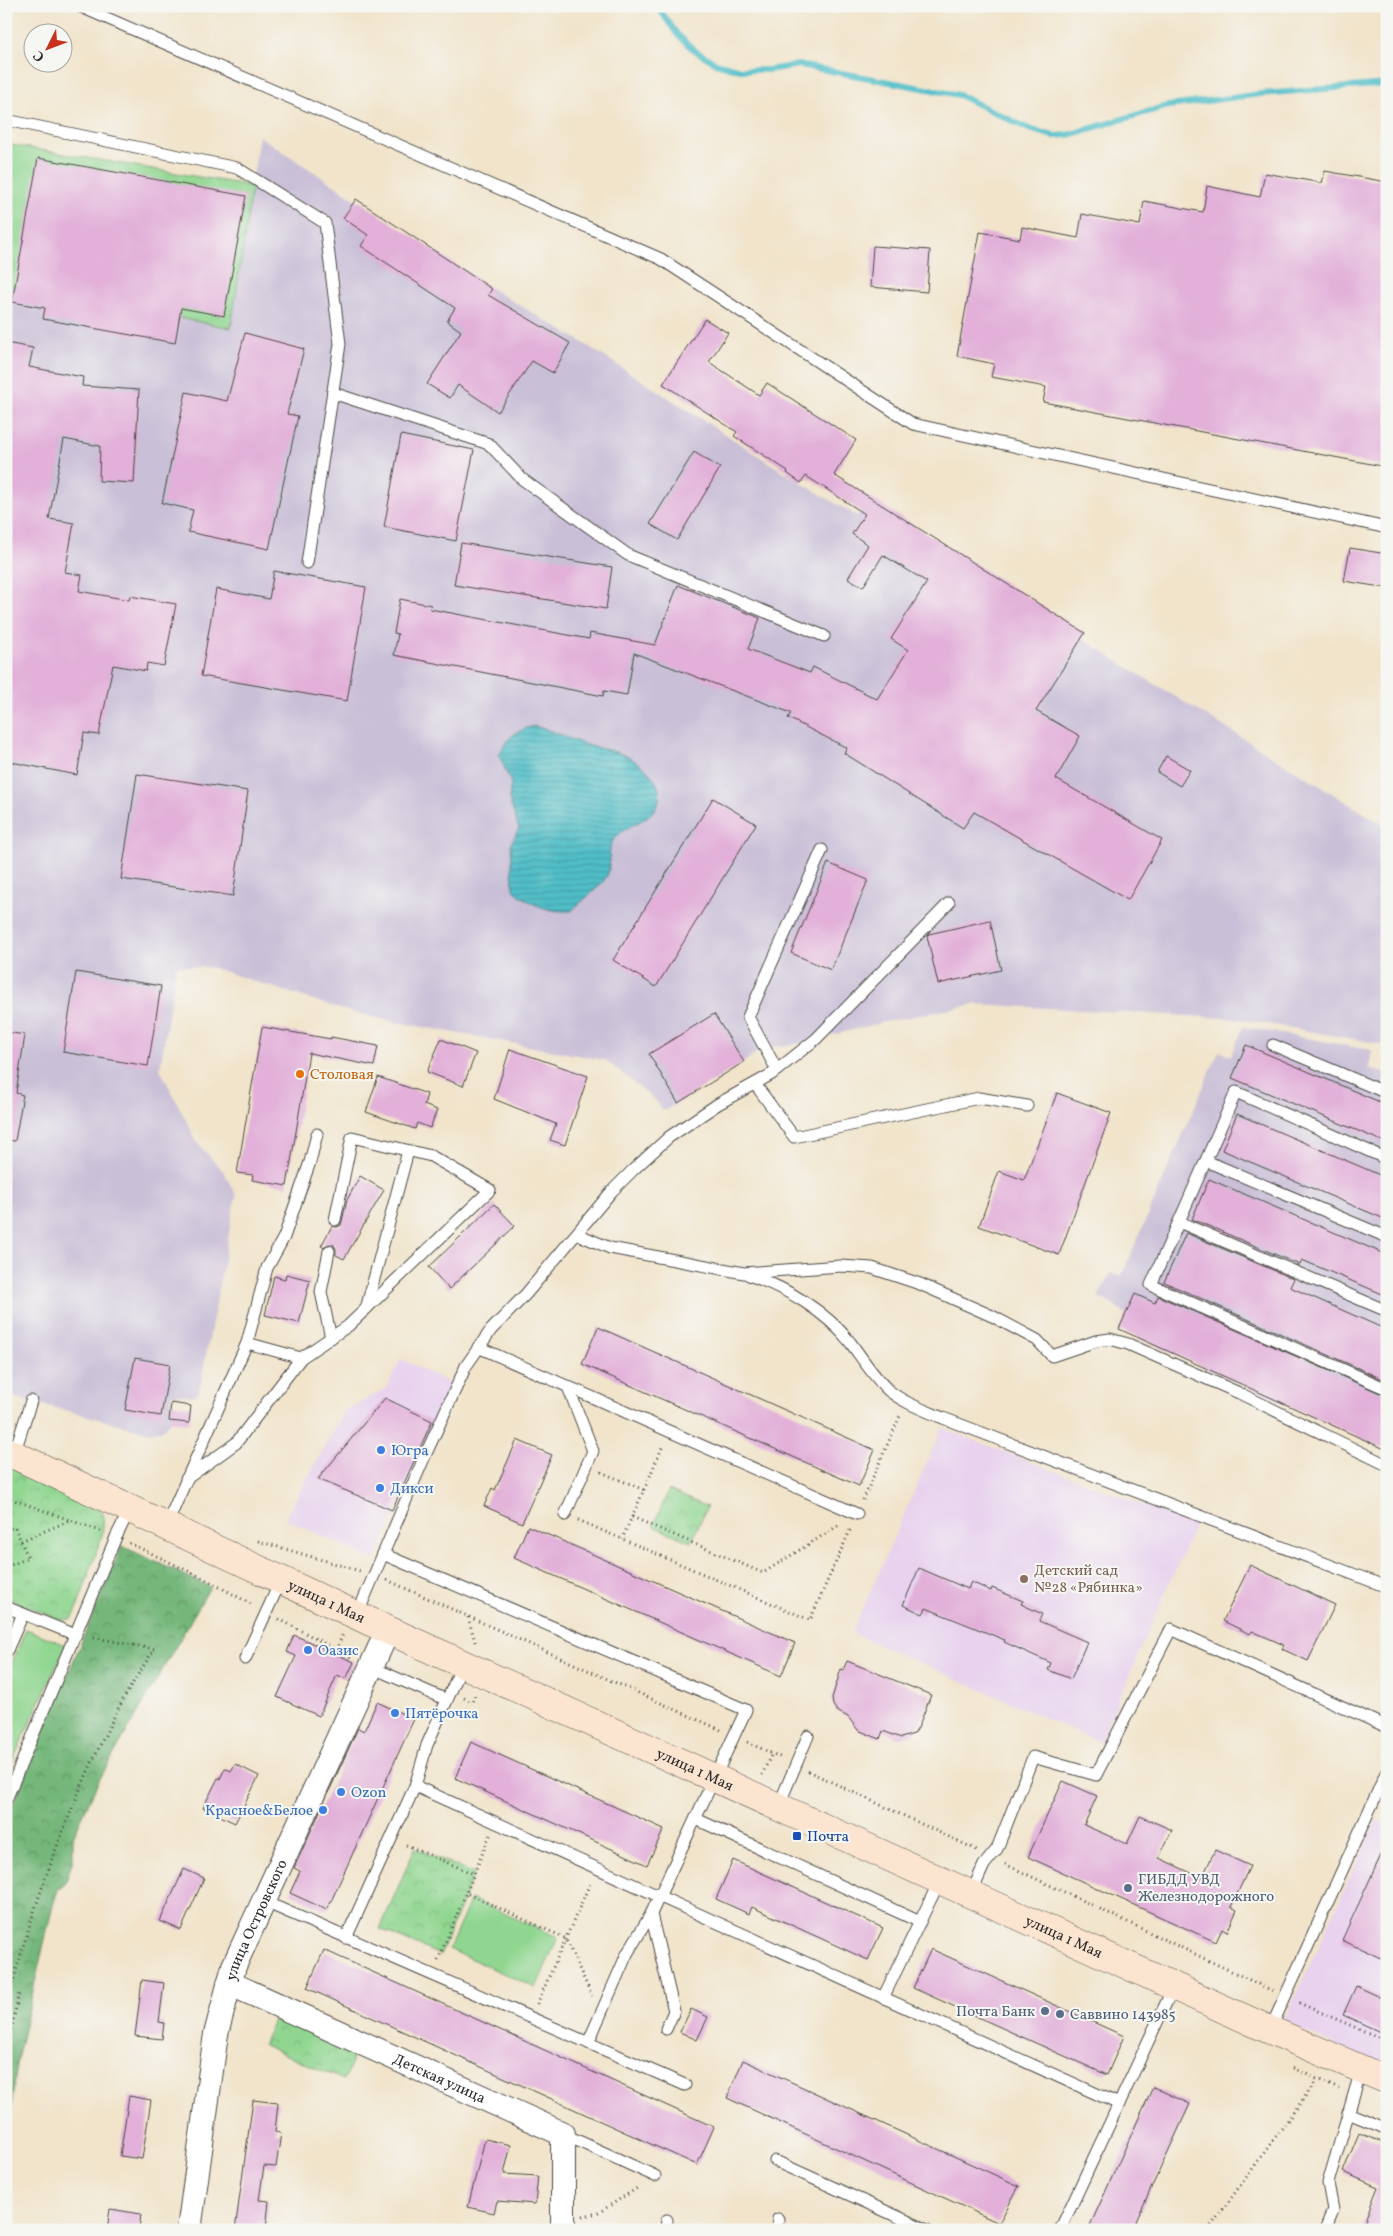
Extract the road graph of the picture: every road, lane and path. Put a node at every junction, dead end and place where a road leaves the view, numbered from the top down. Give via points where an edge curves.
1 (79, 6) edge
2 (6, 120) edge
3 (333, 393) junction
4 (1387, 528) edge
5 (306, 563) dead end
6 (824, 636) dead end
7 (822, 850) dead end
8 (949, 903) dead end
9 (1273, 1045) dead end
10 (777, 1070) junction
11 (755, 1084) junction
12 (1387, 1093) edge
13 (1027, 1106) dead end
14 (317, 1134) dead end
15 (408, 1151) junction
16 (1387, 1159) edge
17 (1206, 1161) junction
18 (336, 1220) dead end
19 (1179, 1222) junction
20 (577, 1234) junction
21 (1387, 1237) edge
22 (329, 1251) dead end
23 (744, 1273) junction
24 (366, 1309) junction
25 (1387, 1311) edge
26 (331, 1338) junction
27 (247, 1343) junction
28 (478, 1347) junction
29 (300, 1358) junction
30 (568, 1386) junction
31 (1387, 1389) edge
32 (32, 1401) dead end
33 (907, 1402) junction
34 (669, 1431) junction
35 (10, 1452) edge
36 (587, 1465) junction
37 (1387, 1465) edge
38 (186, 1479) junction
39 (644, 1490) junction
40 (6, 1497) edge
41 (130, 1508) junction
42 (857, 1514) junction
43 (565, 1515) joint
44 (632, 1517) junction
45 (71, 1520) junction
46 (166, 1526) junction
47 (6, 1530) edge
48 (116, 1537) junction
49 (622, 1539) junction
50 (21, 1541) junction
51 (383, 1554) junction
52 (6, 1567) edge
53 (374, 1574) junction
54 (281, 1580) junction
55 (1387, 1588) edge
56 (6, 1607) edge
57 (267, 1612) junction
58 (23, 1614) junction
59 (357, 1616) junction
60 (388, 1630) junction
61 (76, 1634) junction
62 (6, 1652) edge
63 (245, 1659) dead end
64 (463, 1664) junction
65 (371, 1667) junction
66 (447, 1700) junction
67 (1387, 1726) edge
68 (734, 1736) junction
69 (808, 1736) dead end
70 (796, 1765) junction
71 (1387, 1771) edge
72 (715, 1778) junction
73 (415, 1786) junction
74 (6, 1800) edge
75 (778, 1807) junction
76 (696, 1820) junction
77 (496, 1822) junction
78 (391, 1838) junction
79 (991, 1857) junction
80 (597, 1868) junction
81 (474, 1874) junction
82 (940, 1880) junction
83 (466, 1894) junction
84 (971, 1894) junction
85 (660, 1896) junction
86 (263, 1901) junction
87 (651, 1914) junction
88 (920, 1922) junction
89 (346, 1938) junction
90 (566, 1938) junction
91 (431, 1975) junction
92 (229, 1983) junction
93 (1174, 1986) junction
94 (20, 1993) dead end
95 (1285, 1996) junction
96 (884, 1998) junction
97 (6, 2008) edge
98 (600, 2015) junction
99 (531, 2018) junction
100 (666, 2029) dead end
101 (1270, 2030) junction
102 (1387, 2041) edge
103 (588, 2043) junction
104 (6, 2054) edge
105 (1361, 2070) junction
106 (1318, 2080) dead end
107 (1387, 2080) edge
108 (684, 2085) dead end
109 (1119, 2104) junction
110 (1348, 2113) junction
111 (1387, 2129) edge
112 (563, 2134) junction
113 (775, 2161) dead end
114 (655, 2176) joint
115 (563, 2225) edge
116 (189, 2230) edge
117 (927, 2230) edge
118 (1060, 2230) edge
119 (1208, 2230) edge
120 (1325, 2230) edge

1 - 4 lane via 661,259 913,424
2 - 3 lane via 237,168 325,223 340,344
3 - 5 lane
3 - 6 lane via 489,444 522,479 628,555
7 - 10 lane via 748,1017
8 - 10 lane via 816,1039
9 - 12 lane
10 - 11 lane
11 - 13 lane via 794,1137 979,1098
11 - 20 lane via 669,1137 612,1192
14 - 27 lane via 284,1237 267,1268
15 - 18 lane via 352,1137
15 - 24 lane
15 - 24 lane via 431,1156 490,1190
16 - 17 lane via 1236,1092
17 - 19 lane
17 - 21 lane
19 - 25 lane
19 - 31 lane via 1152,1285
20 - 23 lane via 610,1248
20 - 28 lane
22 - 26 lane via 321,1292
23 - 33 lane via 766,1281 834,1324 875,1376
23 - 37 lane via 841,1266 872,1268 920,1284 992,1316 1037,1340 1052,1356 1110,1339 1128,1344 1239,1393
24 - 26 lane
26 - 29 lane
27 - 29 lane
27 - 38 lane
28 - 30 lane
28 - 51 lane via 466,1366
29 - 38 lane via 236,1443
30 - 34 lane
30 - 36 lane via 594,1451
32 - 35 lane
33 - 42 path
33 - 55 lane
34 - 39 path
34 - 42 lane
35 - 41 street, улица 1 Мая
36 - 39 path
36 - 43 lane
38 - 46 lane
39 - 44 path
40 - 45 path
41 - 46 street, улица 1 Мая
41 - 48 lane
42 - 44 path via 763,1573
42 - 49 path via 810,1620
43 - 49 path
44 - 49 path
45 - 48 path
45 - 50 path
46 - 54 street, улица 1 Мая
47 - 50 path via 15,1526
48 - 57 path
48 - 61 lane
50 - 52 path via 28,1558
51 - 53 lane
51 - 68 lane via 746,1710
53 - 59 lane
53 - 68 path
54 - 57 lane
54 - 59 street, улица 1 Мая
56 - 58 lane
57 - 63 lane
57 - 65 path
58 - 61 lane
58 - 62 lane
59 - 60 street, улица 1 Мая
60 - 64 street, улица 1 Мая
60 - 65 street, улица Островского
61 - 74 lane
61 - 97 path via 154,1649 115,1713 72,1809 36,1902
64 - 66 lane
64 - 72 street, улица 1 Мая
65 - 66 lane
65 - 86 street, улица Островского
66 - 73 lane via 427,1745
67 - 79 lane via 1171,1629 1096,1775 1033,1757
68 - 70 path
68 - 72 lane
69 - 70 lane
70 - 75 lane
70 - 79 path
71 - 95 lane
72 - 75 street, улица 1 Мая
72 - 76 lane
73 - 77 lane
73 - 78 lane
75 - 82 street, улица 1 Мая
76 - 85 lane
76 - 88 lane
77 - 80 lane
77 - 81 path
78 - 81 path
78 - 89 lane
79 - 84 lane
79 - 95 path
80 - 85 lane
80 - 90 path
81 - 83 path
82 - 84 street, улица 1 Мая
82 - 88 lane
83 - 90 path
83 - 91 path
84 - 93 street, улица 1 Мая
85 - 87 lane
85 - 96 lane
86 - 89 lane
86 - 92 street, улица Островского
87 - 98 lane via 627,1954
87 - 100 lane via 674,2012
88 - 96 lane
89 - 91 lane
90 - 98 path
90 - 99 path
91 - 99 lane
92 - 112 street, Детская улица
92 - 116 street, улица Островского via 212,2063
93 - 101 street, улица 1 Мая
93 - 109 lane
94 - 104 path
95 - 101 lane
95 - 102 path
96 - 109 lane
98 - 103 lane
99 - 103 lane
101 - 105 street, улица 1 Мая
103 - 108 lane
105 - 107 street, улица 1 Мая
105 - 110 lane
106 - 119 path
109 - 118 lane
110 - 111 lane
110 - 120 lane via 1328,2183 1333,2210
112 - 114 lane
112 - 115 street
113 - 117 lane
114 - 115 path via 598,2213

